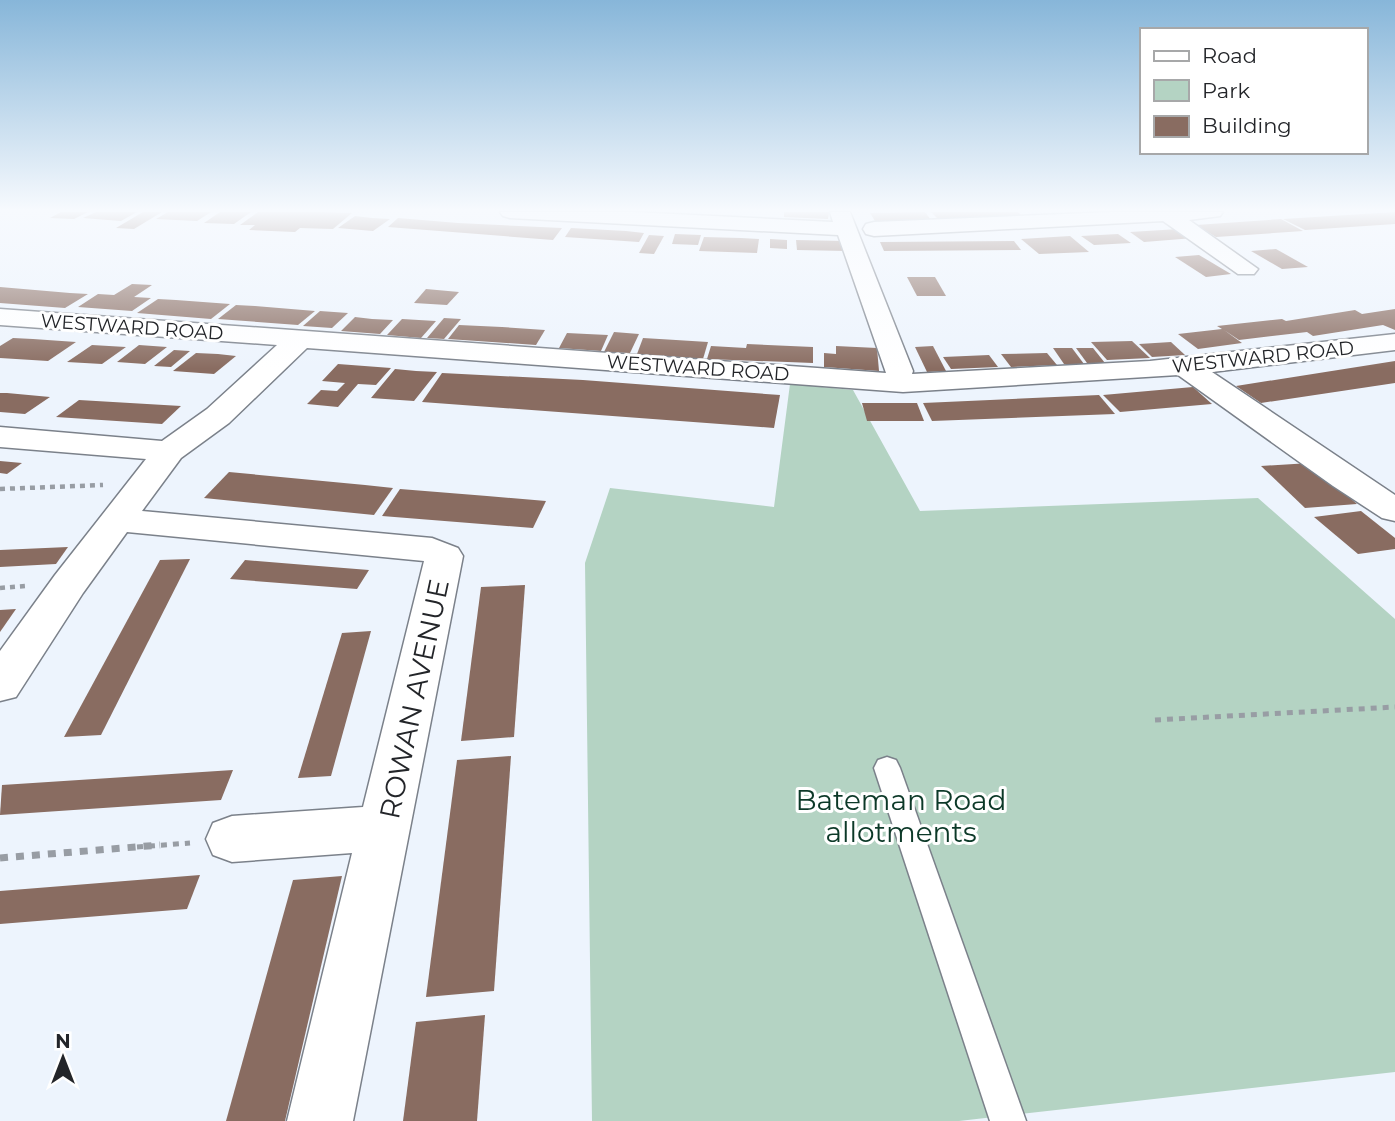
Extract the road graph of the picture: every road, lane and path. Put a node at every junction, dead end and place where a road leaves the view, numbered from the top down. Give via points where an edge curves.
1 (859, 264) edge
2 (1239, 264) edge
3 (1246, 269) dead end
4 (0, 317) edge
5 (299, 340) junction
6 (1395, 342) edge
7 (1185, 367) junction
8 (899, 371) dead end
9 (0, 437) edge
10 (169, 451) junction
11 (88, 486) dead end
12 (0, 489) edge
13 (1395, 510) edge
14 (119, 520) junction
15 (0, 685) edge
16 (1395, 707) edge
17 (1155, 720) dead end
18 (887, 768) dead end
19 (385, 828) junction
20 (232, 839) joint
21 (0, 858) edge
22 (320, 1121) edge
23 (1008, 1121) edge

1 - 8 street
2 - 3 street
4 - 5 street, WESTWARD ROAD
5 - 7 street, WESTWARD ROAD via 903,383
5 - 10 street via 218,416
6 - 7 street, WESTWARD ROAD
7 - 13 street
9 - 10 street
10 - 14 street
11 - 12 path
14 - 15 street
14 - 19 street, ROWAN AVENUE via 432,550 444,556
16 - 17 path
18 - 23 lane
19 - 20 street
19 - 22 street, ROWAN AVENUE
20 - 21 path

